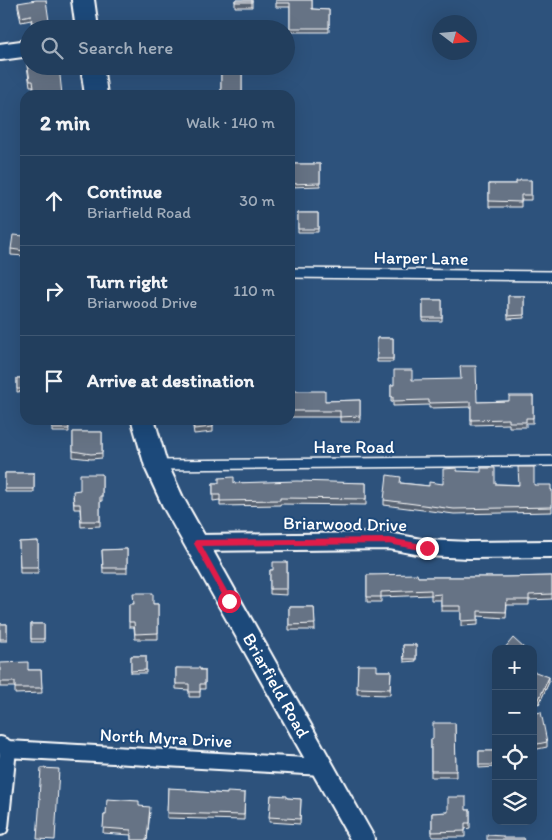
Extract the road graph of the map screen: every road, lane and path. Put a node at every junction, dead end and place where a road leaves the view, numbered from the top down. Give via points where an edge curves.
1 (83, 0) edge
2 (86, 20) edge
3 (20, 49) edge
4 (0, 52) edge
5 (93, 75) edge
6 (95, 90) edge
7 (295, 273) edge
8 (552, 276) edge
9 (144, 425) edge
10 (552, 461) edge
11 (156, 465) junction
12 (197, 543) junction
13 (552, 549) edge
14 (4, 747) edge
15 (323, 767) junction
16 (0, 827) edge
17 (363, 840) edge

1 - 2 main road
3 - 4 street
5 - 6 main road
7 - 8 lane, Harper Lane
9 - 11 main road, Briarfield Road
10 - 11 lane, Hare Road
11 - 12 main road, Briarfield Road
12 - 13 street, Briarwood Drive via 389,541 427,548
12 - 15 main road, Briarfield Road
14 - 15 street, North Myra Drive
14 - 16 street
15 - 17 main road, Briarfield Road

